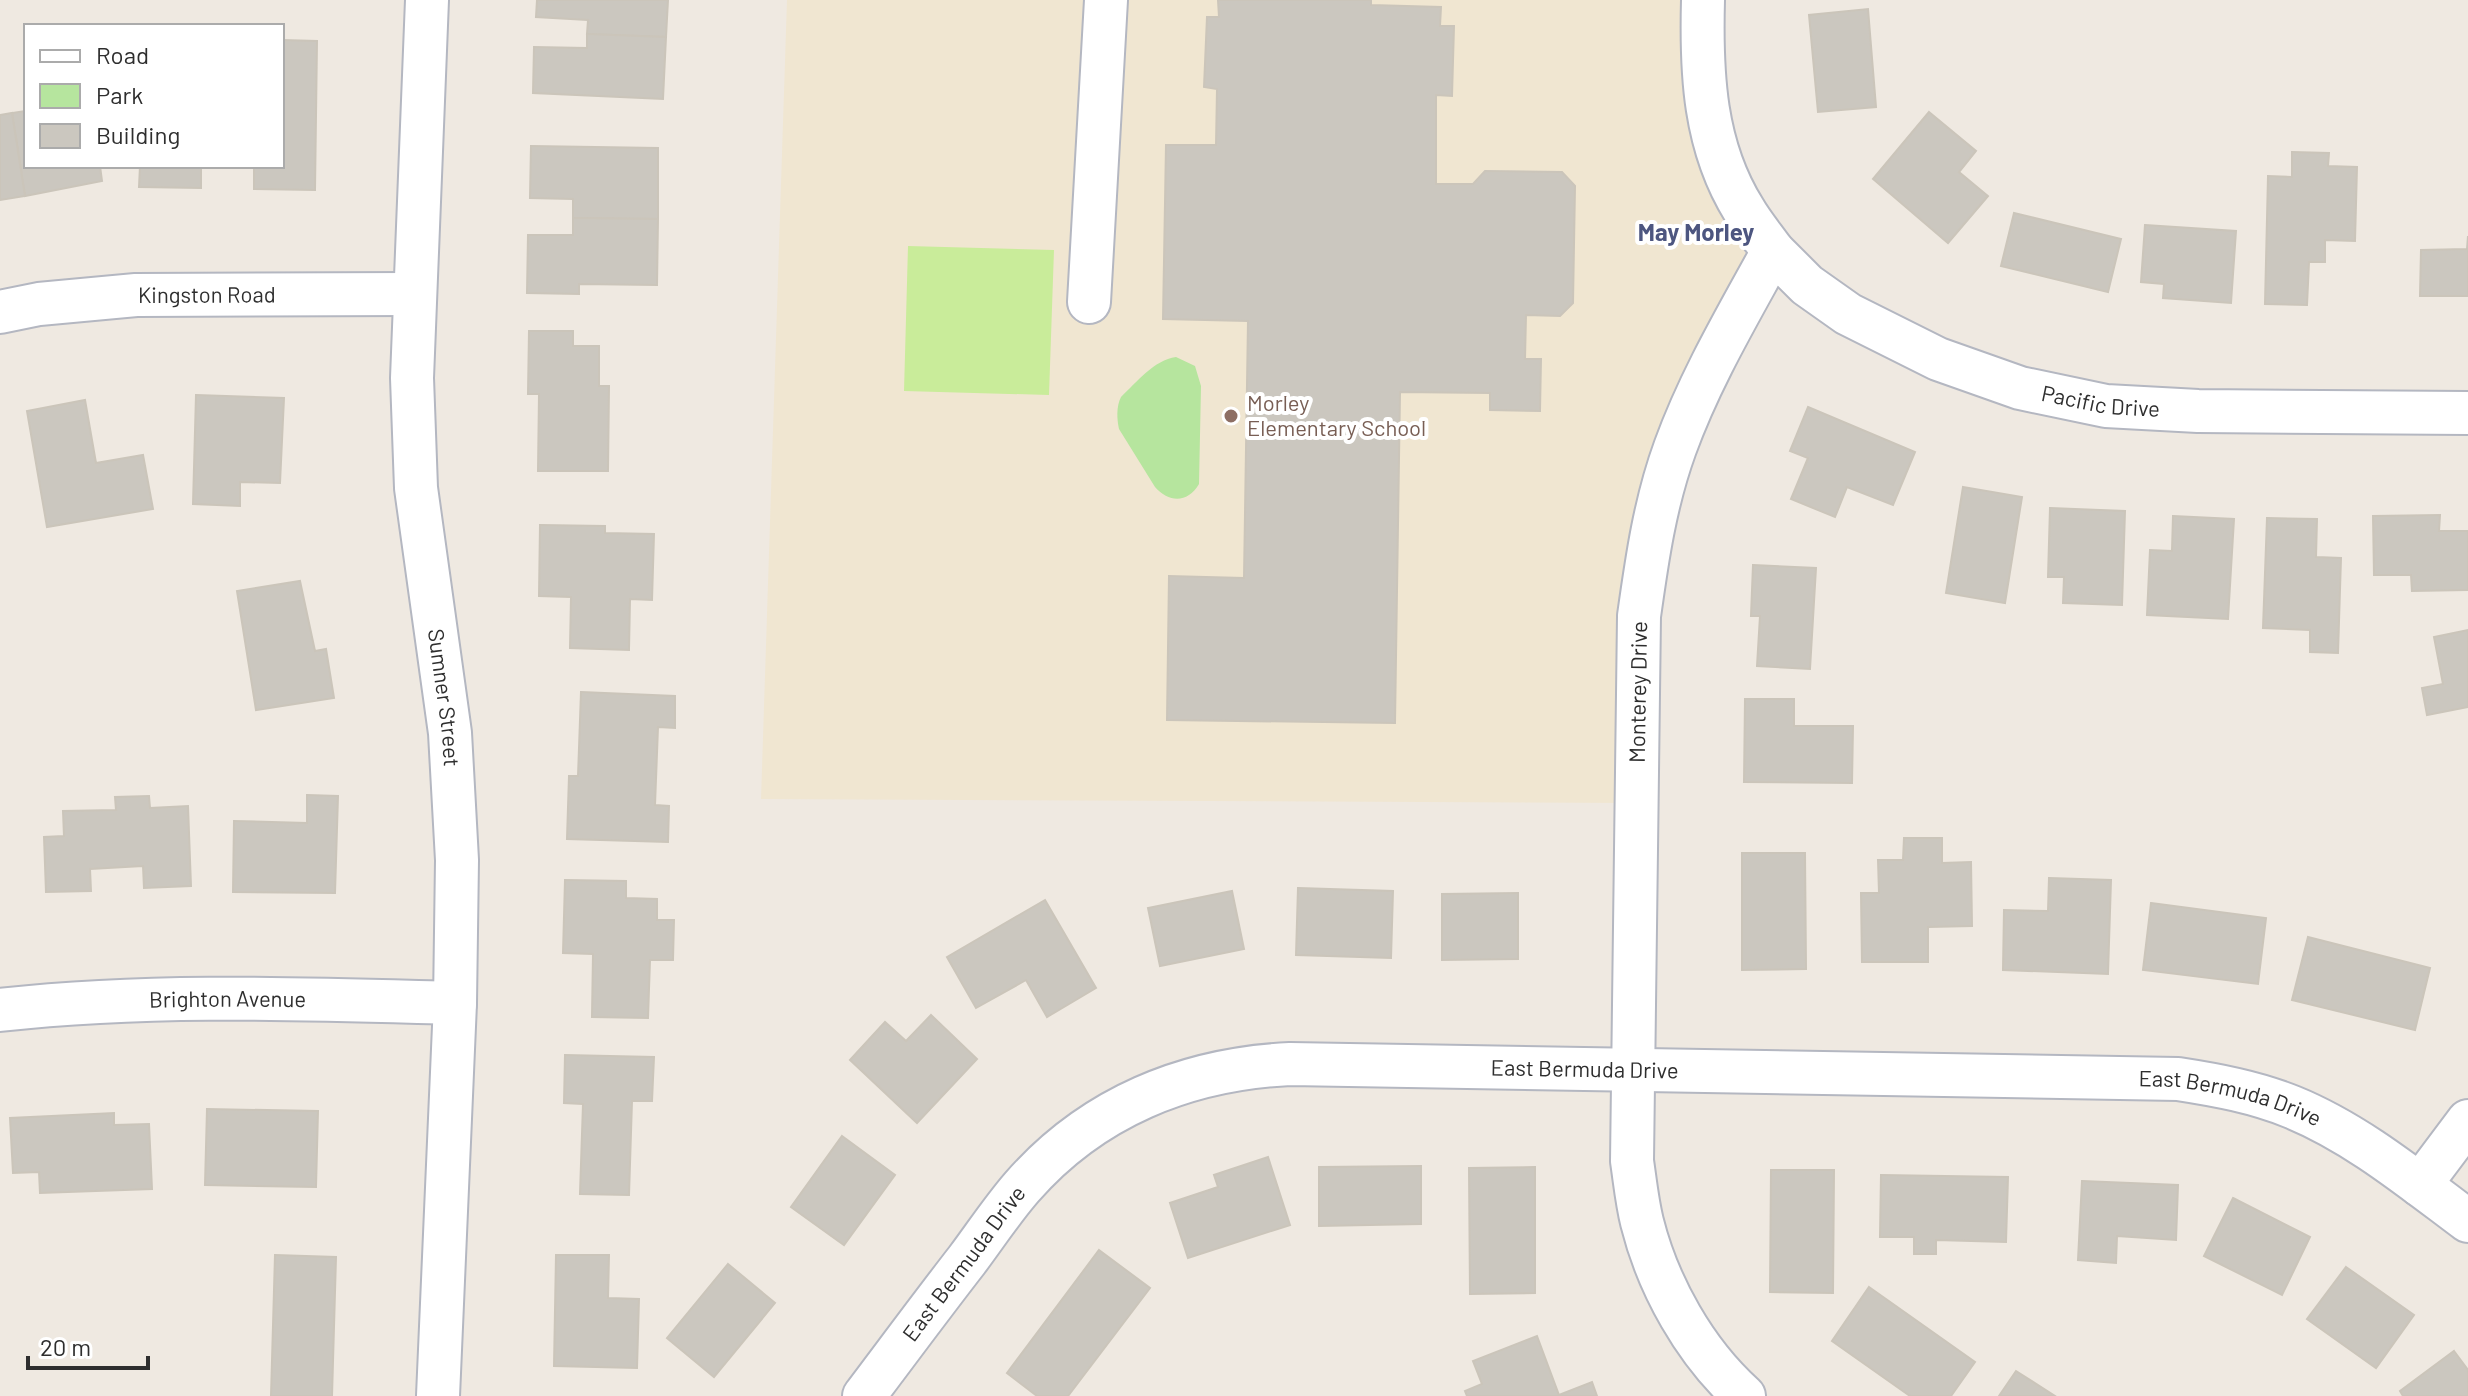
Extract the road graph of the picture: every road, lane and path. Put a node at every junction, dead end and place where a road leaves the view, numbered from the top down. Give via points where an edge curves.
1 (427, 0) edge
2 (1106, 0) edge
3 (1703, 0) edge
4 (1773, 251) junction
5 (415, 294) junction
6 (1089, 302) dead end
7 (0, 312) edge
8 (2468, 413) edge
9 (455, 1003) junction
10 (0, 1010) edge
11 (1631, 1069) junction
12 (2468, 1121) edge
13 (2420, 1185) junction
14 (2468, 1221) edge
15 (873, 1393) edge
16 (438, 1396) edge
17 (1744, 1396) edge

1 - 5 street, Sumner Street
2 - 6 street
3 - 4 street via 1702,66 1721,164 1743,210
4 - 8 street, Pacific Drive via 1807,285 1848,314 1938,359 2020,388 2106,406
4 - 11 street, Monterey Drive via 1703,382 1675,449 1651,530 1639,616
5 - 7 street, Kingston Road via 136,295
5 - 9 street, Sumner Street via 416,488 454,795
9 - 10 street, Brighton Avenue via 214,997
9 - 16 street, Sumner Street
11 - 13 street, East Bermuda Drive via 2178,1079 2236,1089 2293,1107 2346,1134
11 - 15 street, East Bermuda Drive via 1290,1064 1202,1075 1154,1091 1109,1114 1057,1151 1022,1187
11 - 17 street, Monterey Drive via 1632,1161 1642,1222 1662,1281 1692,1335
12 - 13 street
13 - 14 street, East Bermuda Drive

